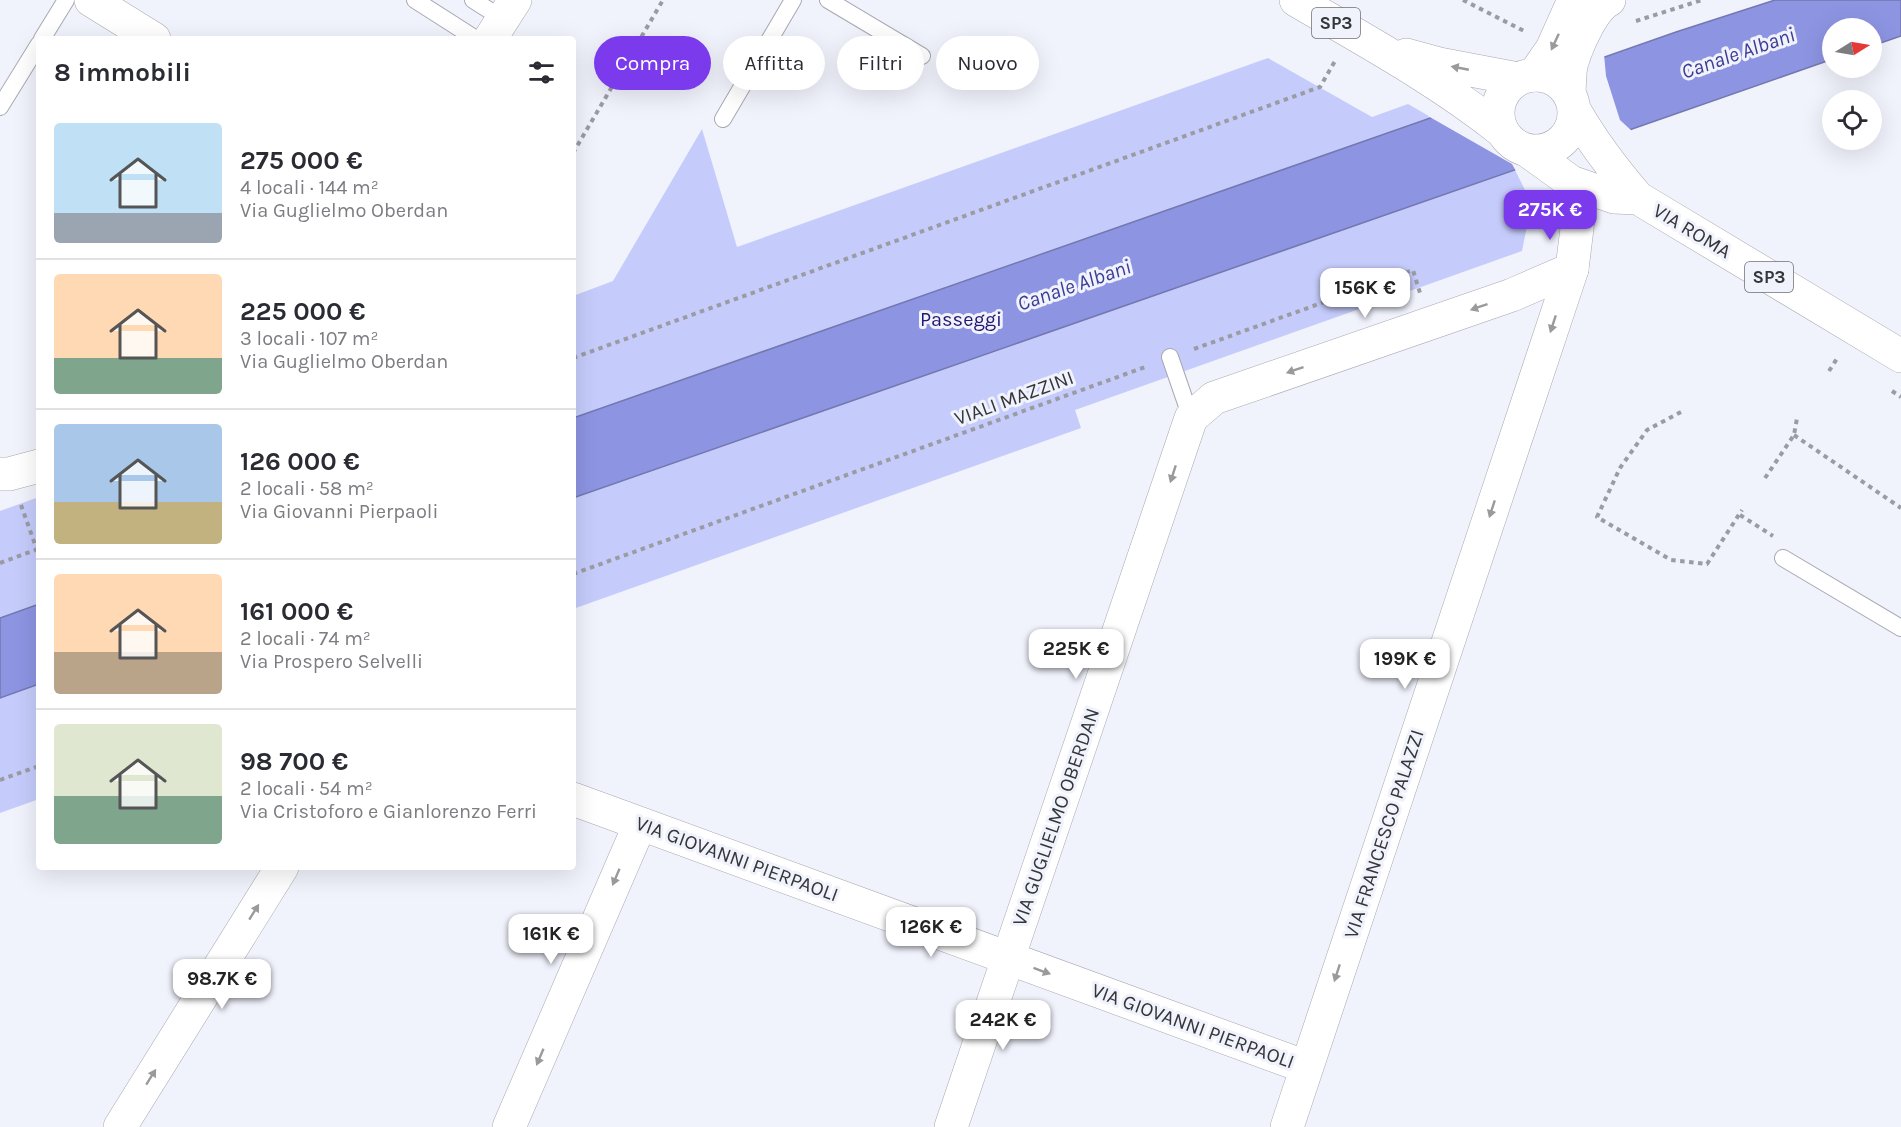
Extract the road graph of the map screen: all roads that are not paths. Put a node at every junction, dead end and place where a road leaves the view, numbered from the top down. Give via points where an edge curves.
1 (66, 0) edge
2 (91, 0) edge
3 (415, 0) edge
4 (473, 0) edge
5 (793, 0) edge
6 (828, 0) edge
7 (1296, 0) edge
8 (1574, 0) edge
9 (1609, 0) edge
10 (503, 19) edge
11 (44, 36) edge
12 (149, 36) edge
13 (471, 36) edge
14 (888, 36) edge
15 (1375, 46) junction
16 (36, 49) edge
17 (1526, 77) junction
18 (1572, 101) junction
19 (0, 107) edge
20 (723, 119) dead end
21 (1502, 131) junction
22 (1528, 151) junction
23 (1571, 182) junction
24 (1638, 198) junction
25 (1572, 269) junction
26 (1901, 356) edge
27 (1170, 357) road end
28 (1191, 418) junction
29 (1783, 558) dead end
30 (1901, 628) edge
31 (576, 800) edge
32 (639, 824) junction
33 (280, 870) edge
34 (1008, 959) junction
35 (1306, 1067) junction
36 (120, 1127) edge
37 (509, 1127) edge
38 (951, 1127) edge
39 (1287, 1127) edge

1 - 11 lane
2 - 12 street
3 - 13 lane
4 - 10 lane
5 - 20 lane
6 - 14 lane
7 - 15 street, VIA ROMA / SP3
8 -> 17 street via 1552,49
9 - 18 street via 1590,19 1571,63
17 -> 15 street, VIA ROMA / SP3 via 1439,64
15 - 21 street, VIA ROMA / SP3
16 - 19 lane
17 - 18 street, VIA ROMA / SP3 via 1553,78 1562,84
17 - 21 street via 1509,86 1502,96 1498,107
18 - 22 street via 1574,123 1562,142 1552,149
18 - 24 street, VIA ROMA / SP3 via 1587,134
21 - 22 street, VIA ROMA / SP3
22 - 23 street, VIA ROMA / SP3
23 - 24 street, VIA ROMA / SP3 via 1614,197
23 - 25 street, VIA FRANCESCO PALAZZI via 1578,220
24 - 26 street, VIA ROMA / SP3
25 -> 28 street via 1512,295 1214,398
25 -> 35 street, VIA FRANCESCO PALAZZI
27 - 28 lane
28 -> 34 street, VIA GUGLIELMO OBERDAN
29 - 30 lane
31 - 32 street, VIA GIOVANNI PIERPAOLI
32 - 34 street, VIA GIOVANNI PIERPAOLI
32 -> 37 street
36 -> 33 street
34 -> 35 street, VIA GIOVANNI PIERPAOLI
34 - 38 street, VIA GUGLIELMO OBERDAN
35 - 39 street, VIA FRANCESCO PALAZZI

